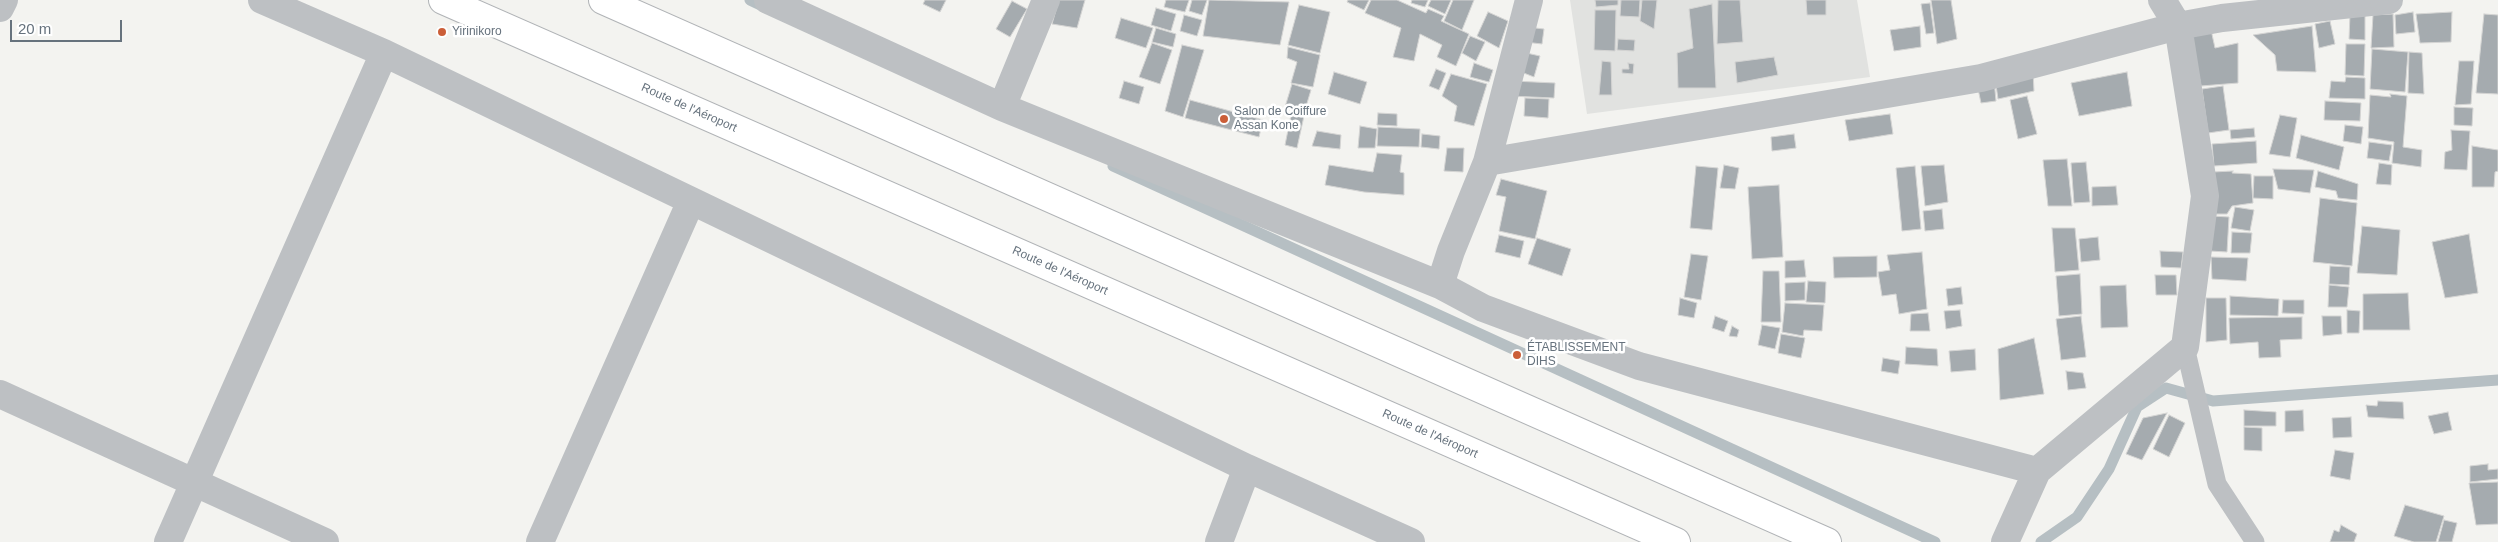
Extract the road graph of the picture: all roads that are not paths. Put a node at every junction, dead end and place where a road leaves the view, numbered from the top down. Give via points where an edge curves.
1 (4, 0) edge
2 (262, 0) edge
3 (442, 0) edge
4 (603, 0) edge
5 (768, 0) edge
6 (1046, 0) edge
7 (1529, 0) edge
8 (2162, 0) edge
9 (2389, 0) edge
10 (0, 8) edge
11 (2178, 26) junction
12 (384, 53) junction
13 (1002, 108) junction
14 (1487, 162) junction
15 (691, 200) junction
16 (1440, 285) junction
17 (2185, 347) junction
18 (0, 394) edge
19 (1247, 468) junction
20 (2038, 471) junction
21 (195, 482) junction
22 (168, 542) edge
23 (325, 542) edge
24 (540, 542) edge
25 (1218, 542) edge
26 (1410, 542) edge
27 (1676, 542) edge
28 (1827, 542) edge
29 (2005, 542) edge
30 (2255, 542) edge

1 - 10 street
2 - 12 street
3 - 27 highway, Route de l'Aéroport
4 - 28 highway
5 - 13 street
6 - 13 street
7 - 14 street
8 - 11 street
9 - 11 street via 2222,18
11 - 14 street via 1981,78
11 - 17 street via 2205,196
12 - 15 street
12 - 21 street
13 - 16 street
14 - 16 street
15 - 19 street
15 - 24 street
16 - 20 street via 1483,308 1639,366
17 - 20 street
17 - 30 lane via 2217,484
18 - 21 street
19 - 25 street
19 - 26 street
20 - 29 street
21 - 22 street
21 - 23 street

